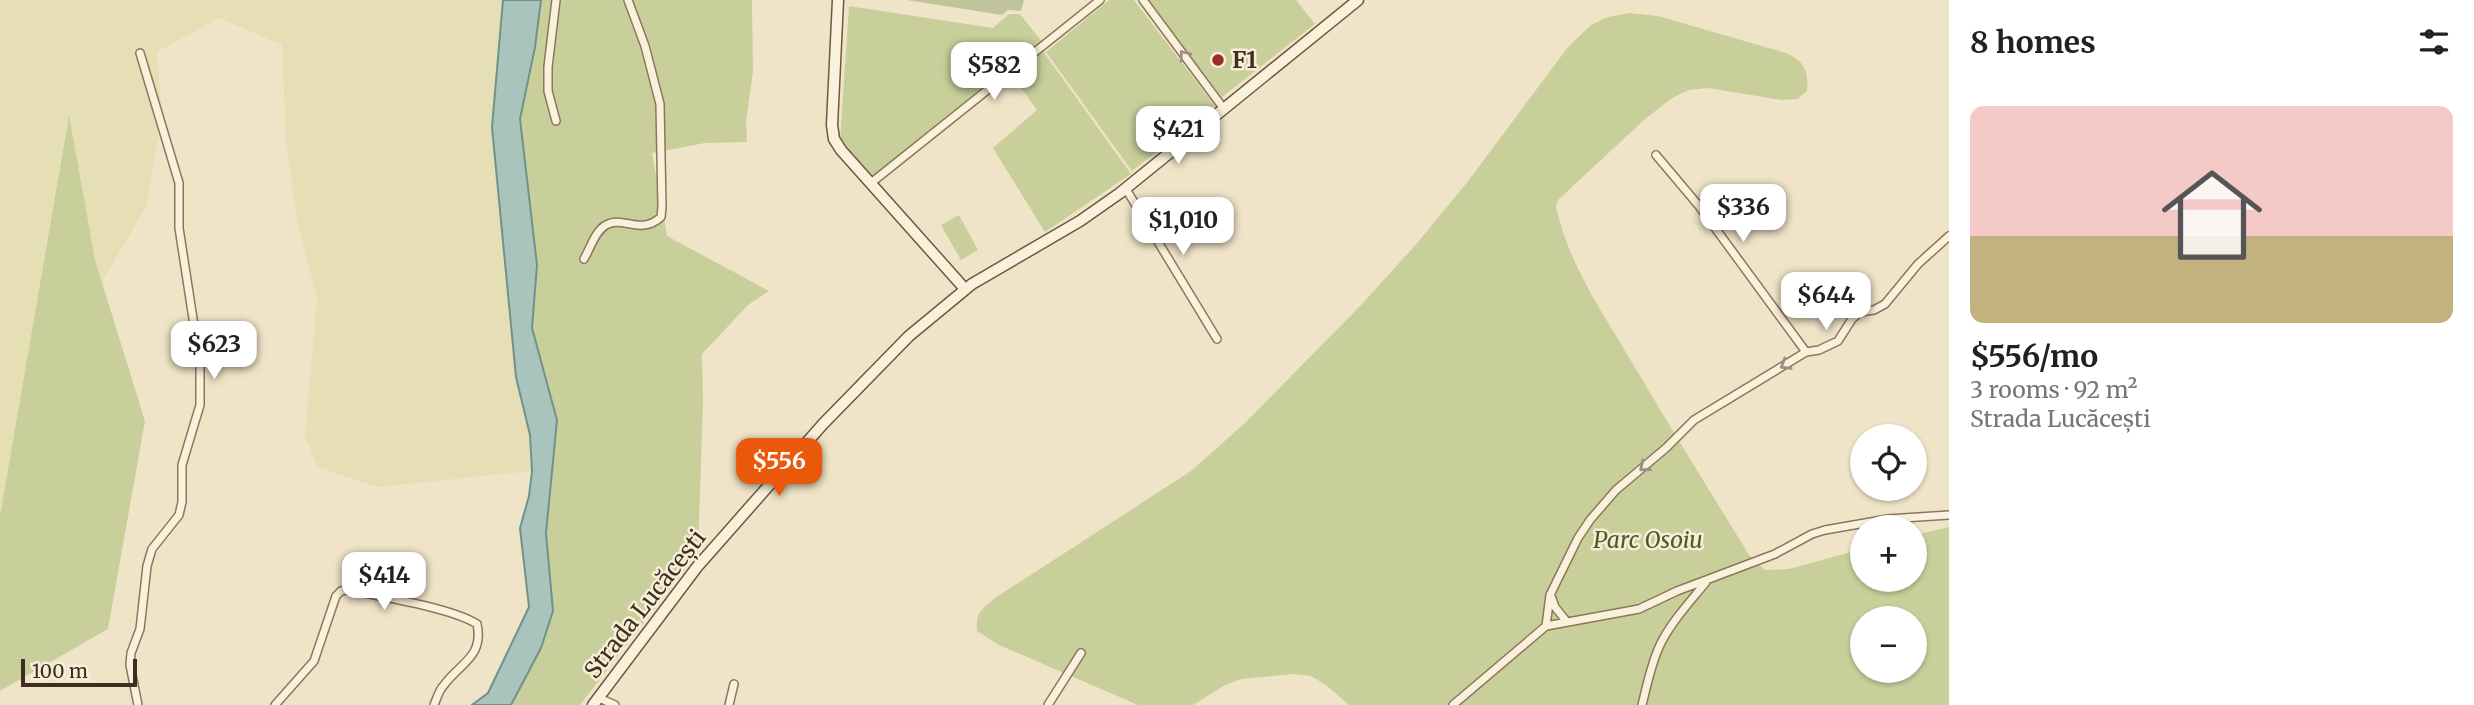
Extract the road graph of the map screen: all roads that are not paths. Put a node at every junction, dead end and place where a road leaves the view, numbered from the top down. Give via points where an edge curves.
1 (556, 0) edge
2 (628, 0) edge
3 (838, 0) edge
4 (1100, 0) edge
5 (1143, 0) edge
6 (1359, 0) edge
7 (140, 53) dead end
8 (1224, 109) junction
9 (556, 121) dead end
10 (1656, 155) dead end
11 (871, 183) junction
12 (1126, 189) junction
13 (1949, 236) edge
14 (584, 259) dead end
15 (965, 289) junction
16 (1217, 339) dead end
17 (1806, 352) junction
18 (1949, 515) edge
19 (1707, 581) junction
20 (1550, 595) junction
21 (1567, 622) junction
22 (1546, 626) junction
23 (1081, 653) dead end
24 (734, 684) dead end
25 (596, 701) edge
26 (138, 705) edge
27 (275, 705) edge
28 (434, 705) edge
29 (615, 705) edge
30 (729, 705) edge
31 (1048, 705) edge
32 (1453, 705) edge
33 (1642, 705) edge

1 - 9 street via 548,67 548,91
2 - 14 street via 660,104 663,207 661,217 643,226 605,225
3 - 11 main road via 834,139
4 - 11 street
8 -> 5 street
6 - 8 main road, Strada Lucăcești
7 - 26 street via 179,183 179,228 200,364 200,405 182,465 179,515 152,549 147,566 140,629 130,665
8 - 12 main road, Strada Lucăcești
10 - 17 street
11 - 15 main road
12 - 15 main road, Strada Lucăcești
12 - 16 street
13 - 17 street via 1885,304 1860,312 1838,341
15 - 25 main road, Strada Lucăcești via 909,336 823,424 697,567
17 -> 20 street via 1694,420 1616,490 1590,520
18 - 19 street via 1825,530
19 - 21 street via 1639,609
19 - 33 street via 1660,645
20 - 21 street
20 - 22 street
21 - 22 street
22 - 32 street
23 - 31 street
24 - 30 street
25 - 29 street
27 - 28 street via 314,661 336,596 347,590 477,624 479,641 474,653 441,687

